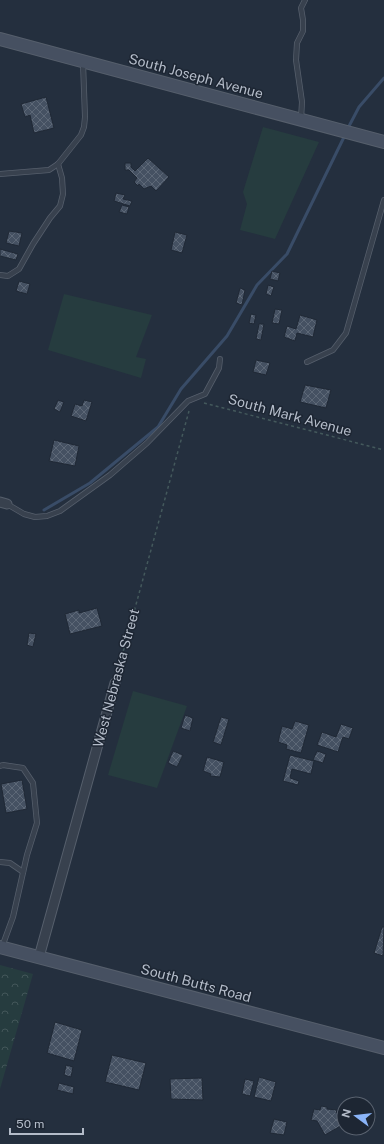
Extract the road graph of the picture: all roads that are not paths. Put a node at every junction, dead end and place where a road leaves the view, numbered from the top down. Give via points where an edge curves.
1 (305, 0) edge
2 (0, 39) edge
3 (83, 61) junction
4 (301, 120) junction
5 (384, 142) edge
6 (58, 164) junction
7 (0, 174) edge
8 (384, 200) edge
9 (0, 275) edge
10 (220, 359) dead end
11 (308, 362) dead end
12 (4, 503) edge
13 (115, 683) road end
14 (0, 766) edge
15 (0, 862) edge
16 (23, 872) junction
17 (1, 947) edge
18 (39, 957) junction
19 (384, 1048) edge

1 - 4 lane via 301,8 303,31 297,43 296,60 302,102
2 - 3 main road, South Joseph Avenue
3 - 4 main road, South Joseph Avenue
3 - 6 lane via 84,127 81,135
4 - 5 main road, South Joseph Avenue
6 - 7 lane via 49,170
6 - 9 lane via 63,194 60,206 33,244 20,269 8,276
8 - 11 lane via 346,333 333,350
10 - 12 lane via 220,368 205,394 184,405 148,443 110,475 60,511 48,516 35,517
13 - 18 street, West Nebraska Street
14 - 16 lane via 23,768 33,783 37,823
15 - 16 lane via 10,863
16 - 17 lane via 13,917
17 - 18 main road, South Butts Road
18 - 19 main road, South Butts Road

